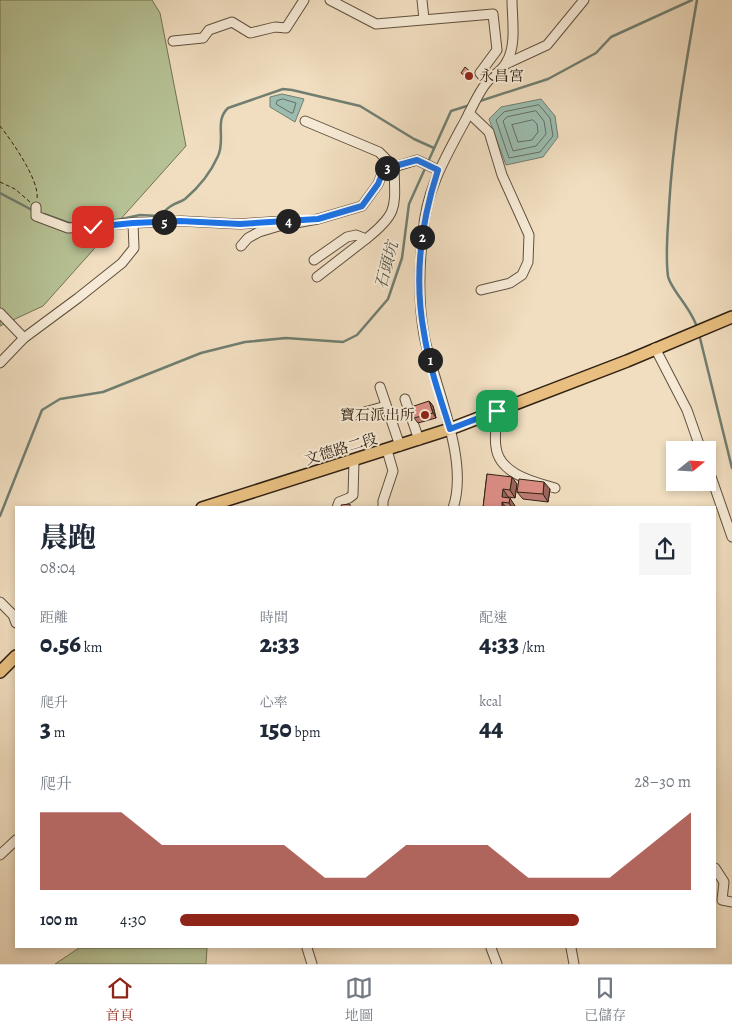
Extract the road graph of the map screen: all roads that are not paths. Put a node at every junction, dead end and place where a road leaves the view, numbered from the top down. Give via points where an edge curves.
1 (304, 0) edge
2 (330, 0) edge
3 (422, 0) edge
4 (584, 0) edge
5 (511, 3) edge
6 (424, 19) junction
7 (173, 41) dead end
8 (506, 64) junction
9 (487, 82) junction
10 (469, 113) junction
11 (305, 121) dead end
12 (394, 167) junction
13 (438, 170) junction
14 (36, 211) road end
15 (318, 219) junction
16 (133, 223) junction
17 (366, 239) junction
18 (241, 246) dead end
19 (314, 260) dead end
20 (317, 277) dead end
21 (481, 290) dead end
22 (0, 313) edge
23 (732, 316) edge
24 (24, 338) junction
25 (655, 348) junction
26 (0, 363) edge
27 (380, 387) dead end
28 (405, 399) dead end
29 (386, 406) junction
30 (497, 411) junction
31 (354, 416) dead end
32 (450, 429) junction
33 (419, 440) junction
34 (698, 441) edge
35 (400, 446) junction
36 (387, 450) junction
37 (354, 461) junction
38 (555, 488) dead end
39 (716, 491) edge
40 (208, 506) edge
41 (337, 506) edge
42 (383, 506) edge
43 (455, 506) edge
44 (732, 537) edge
45 (0, 602) edge
46 (15, 621) edge
47 (15, 657) edge
48 (0, 672) edge
49 (15, 841) edge
50 (0, 855) edge
51 (716, 870) edge
52 (732, 902) edge
53 (308, 948) edge
54 (491, 948) edge
55 (572, 948) edge
56 (312, 964) edge
57 (497, 964) edge
58 (574, 964) edge

1 - 7 street via 286,28 275,27 250,33 232,22 209,30 203,38
2 - 6 street via 376,24
3 - 6 street
4 - 8 street via 547,45
5 - 8 street via 512,47
6 - 9 street via 493,14 497,50 480,73
8 - 9 street
9 - 10 street
10 - 13 street
10 - 21 street via 489,132 502,175 530,235 528,262 522,275 510,283
11 - 12 street via 379,152
12 - 13 street via 417,160
12 - 15 street via 384,169 378,184 362,206
12 - 17 street via 395,201 390,215 384,225
13 - 32 street via 423,231 419,294 427,351
14 - 16 street via 68,228
15 - 16 street via 240,224
15 - 18 street via 259,232
16 - 24 street via 134,248 122,263
17 - 19 street via 356,235 347,237
17 - 20 street
22 - 24 street
23 - 25 main road, 文德路二段
24 - 26 street
25 - 30 main road, 文德路二段
25 - 34 street via 687,410
27 - 29 street
28 - 33 street
29 - 31 street
29 - 35 street
30 - 32 main road, 文德路二段
30 - 38 street via 496,447 501,459 526,480
32 - 33 main road, 文德路二段
32 - 43 street via 457,473
33 - 35 main road, 文德路二段
35 - 36 main road, 文德路二段
36 - 37 main road, 文德路二段
36 - 42 street via 393,471
37 - 40 main road, 文德路二段
37 - 41 street via 353,495 338,502
39 - 44 street
45 - 46 street
47 - 48 main road
49 - 50 street
51 - 52 street via 724,882 722,900
53 - 56 street
54 - 57 street
55 - 58 street

